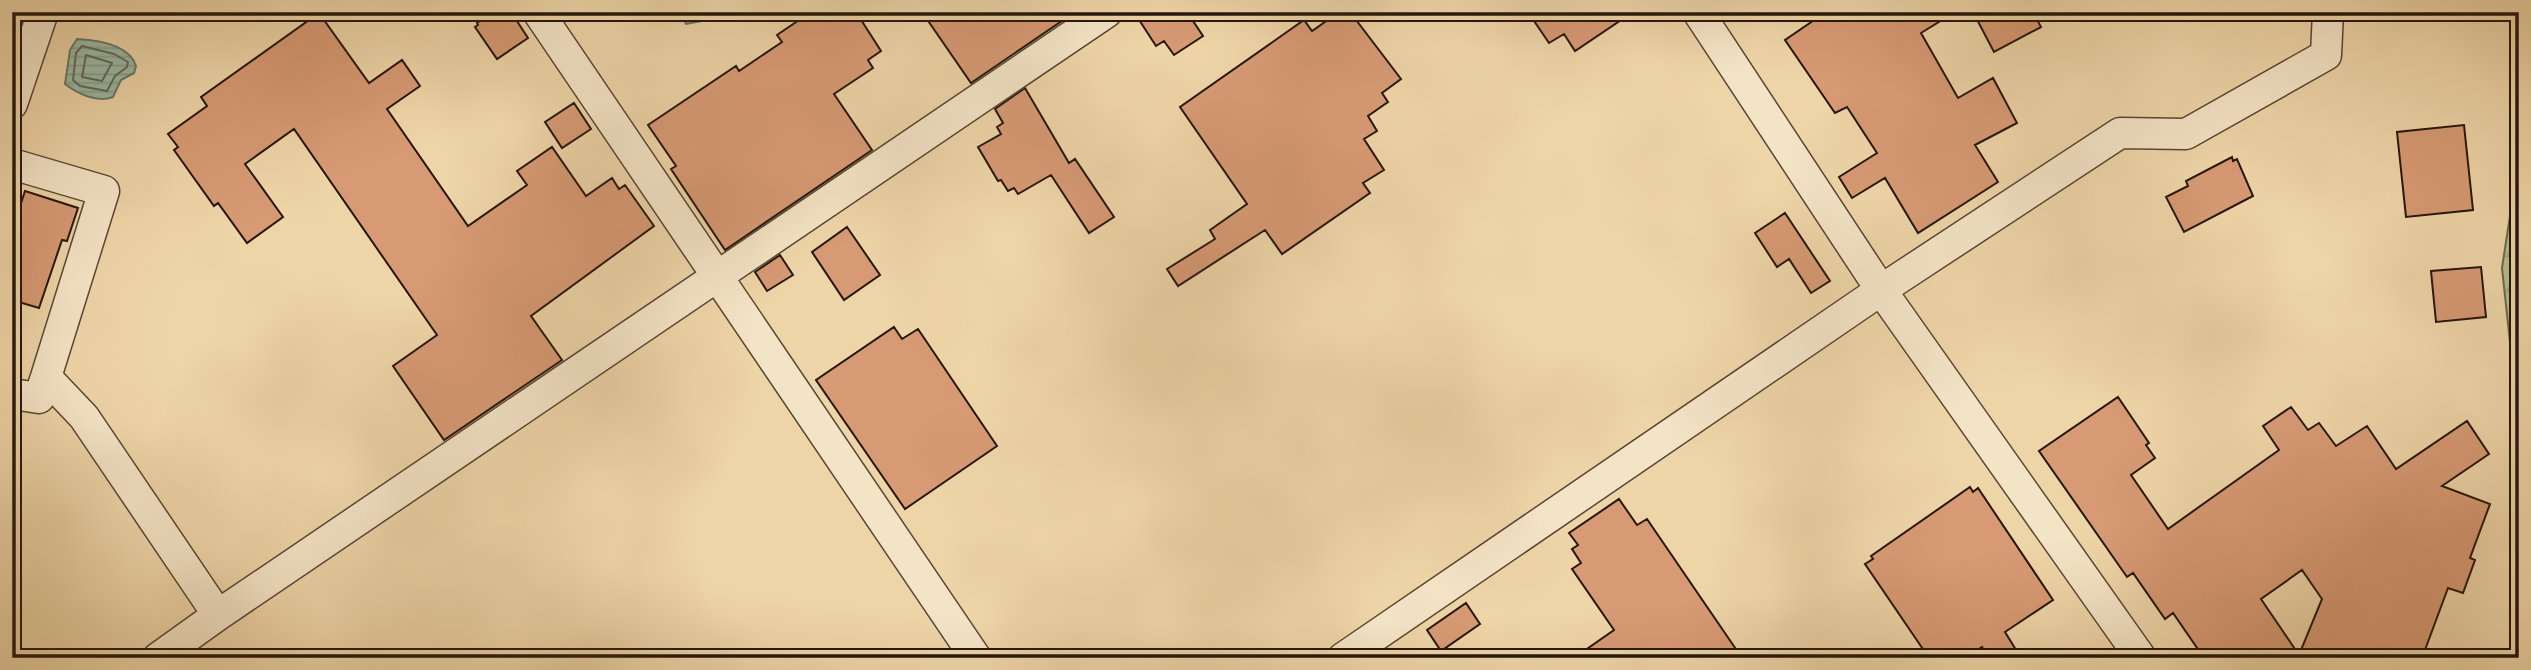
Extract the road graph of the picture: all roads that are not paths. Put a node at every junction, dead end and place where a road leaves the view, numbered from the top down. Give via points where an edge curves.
1 (43, 12) edge
2 (538, 12) edge
3 (1107, 12) edge
4 (1698, 12) edge
5 (2328, 12) edge
6 (12, 104) edge
7 (12, 164) edge
8 (718, 275) junction
9 (1881, 290) junction
10 (46, 377) junction
11 (12, 394) edge
12 (218, 615) junction
13 (158, 658) edge
14 (976, 658) edge
15 (1343, 658) edge
16 (2141, 658) edge

1 - 6 street
2 - 8 street
3 - 8 street
4 - 9 street
5 - 9 street via 2326,55 2186,134 2120,133
7 - 10 street via 104,191
8 - 12 street
8 - 14 street
9 - 15 street
9 - 16 street
10 - 11 street via 38,398
10 - 12 street via 84,417
12 - 13 street

